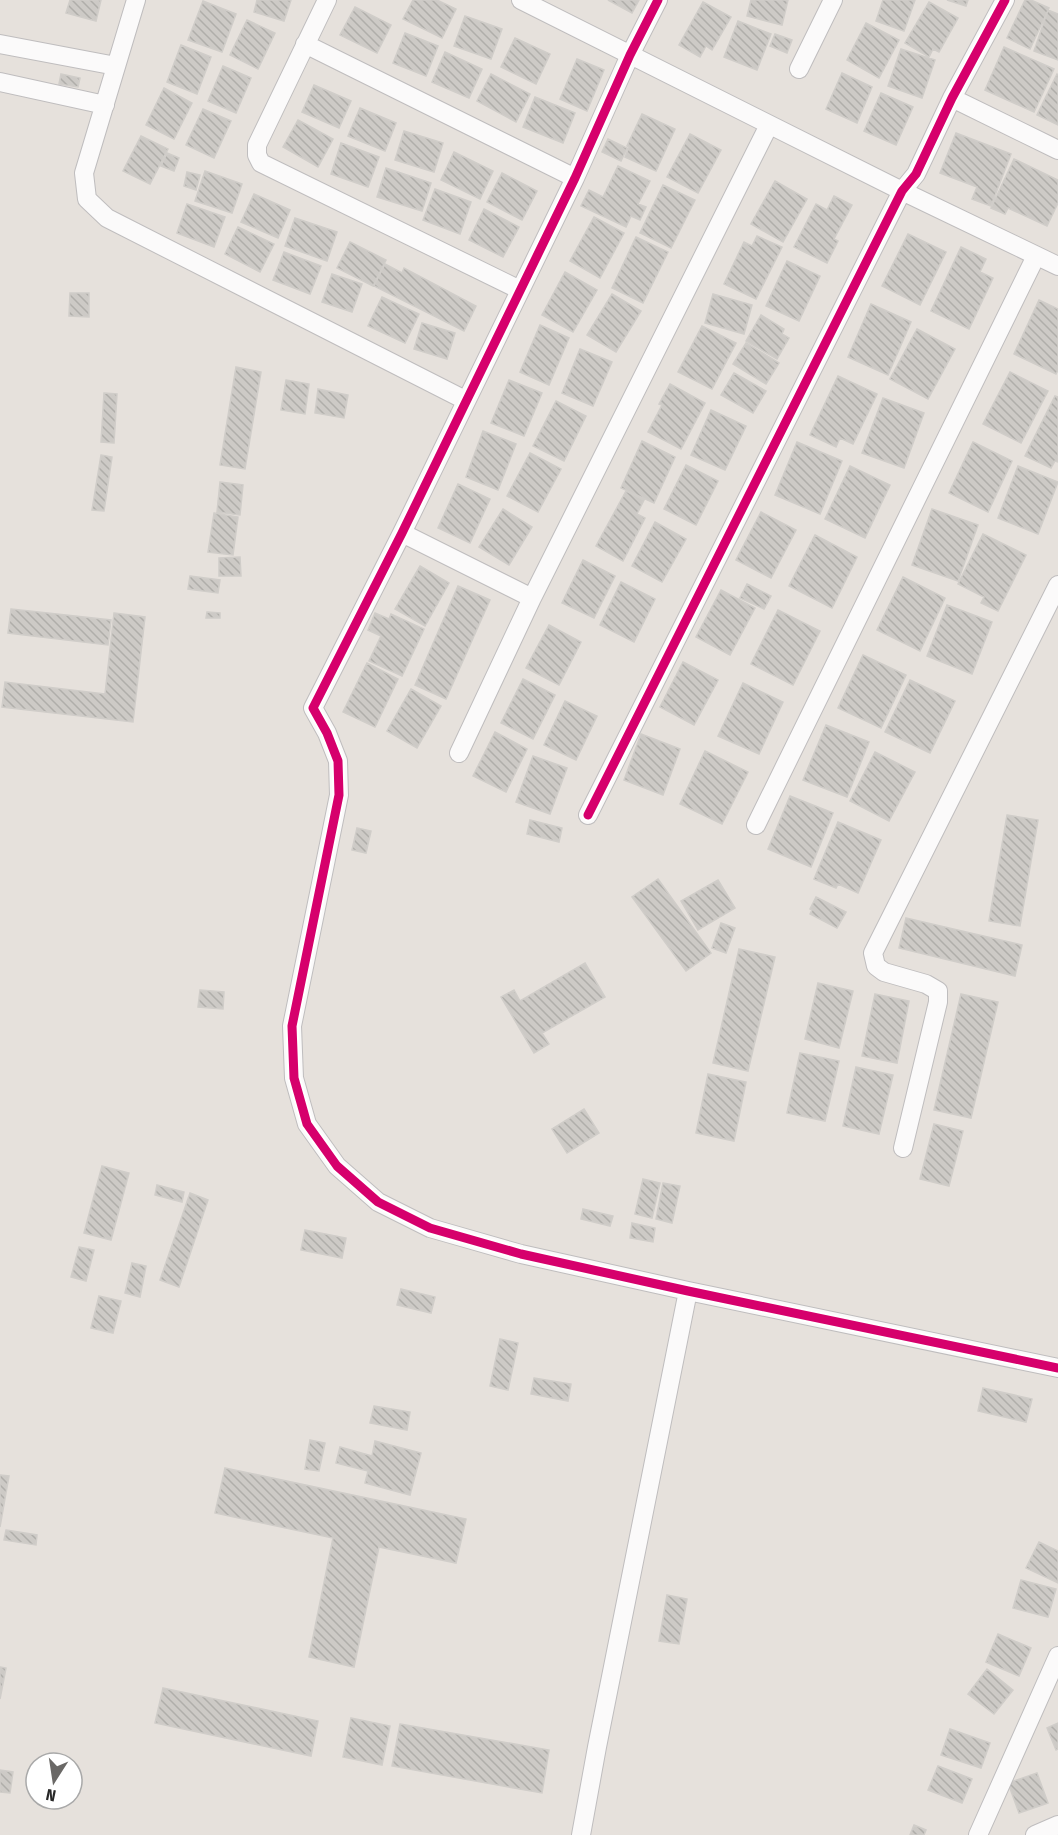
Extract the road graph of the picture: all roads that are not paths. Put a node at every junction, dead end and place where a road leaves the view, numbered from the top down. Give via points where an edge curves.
1 (136, 0) edge
2 (327, 0) edge
3 (521, 0) edge
4 (658, 0) edge
5 (833, 0) edge
6 (1005, 0) edge
7 (0, 44) edge
8 (305, 44) junction
9 (630, 55) junction
10 (116, 66) junction
11 (799, 69) dead end
12 (0, 82) edge
13 (952, 98) junction
14 (105, 105) junction
15 (769, 124) junction
16 (1058, 150) edge
17 (575, 178) junction
18 (902, 191) junction
19 (1036, 256) junction
20 (1058, 266) edge
21 (520, 290) junction
22 (465, 400) junction
23 (402, 533) junction
24 (1058, 585) edge
25 (531, 598) junction
26 (459, 753) dead end
27 (588, 815) dead end
28 (756, 825) dead end
29 (903, 1148) dead end
30 (688, 1291) junction
31 (1058, 1368) edge
32 (1058, 1656) edge
33 (1050, 1687) edge
34 (1058, 1826) edge
35 (581, 1835) edge
36 (978, 1835) edge
37 (1035, 1835) edge

1 - 10 street
2 - 8 street
3 - 9 street
4 - 9 street
5 - 11 street
6 - 13 street
7 - 10 street
8 - 17 street
8 - 21 street via 257,145 261,163
9 - 15 street
9 - 17 street
10 - 14 street
12 - 14 street
13 - 16 street
13 - 18 street via 916,174
14 - 22 street via 84,173 87,199 107,218
15 - 18 street
15 - 25 street
17 - 21 street
18 - 19 street
18 - 27 street
19 - 20 street
19 - 28 street
21 - 22 street
22 - 23 street
23 - 25 street
23 - 30 street via 313,708 338,761 339,795 292,1026 294,1078 307,1124 338,1166 378,1202 430,1228 521,1254
24 - 29 street via 873,953 876,966 884,972 926,984 938,992
25 - 26 street
30 - 31 street
30 - 35 street
32 - 33 street
33 - 36 street
34 - 37 street

